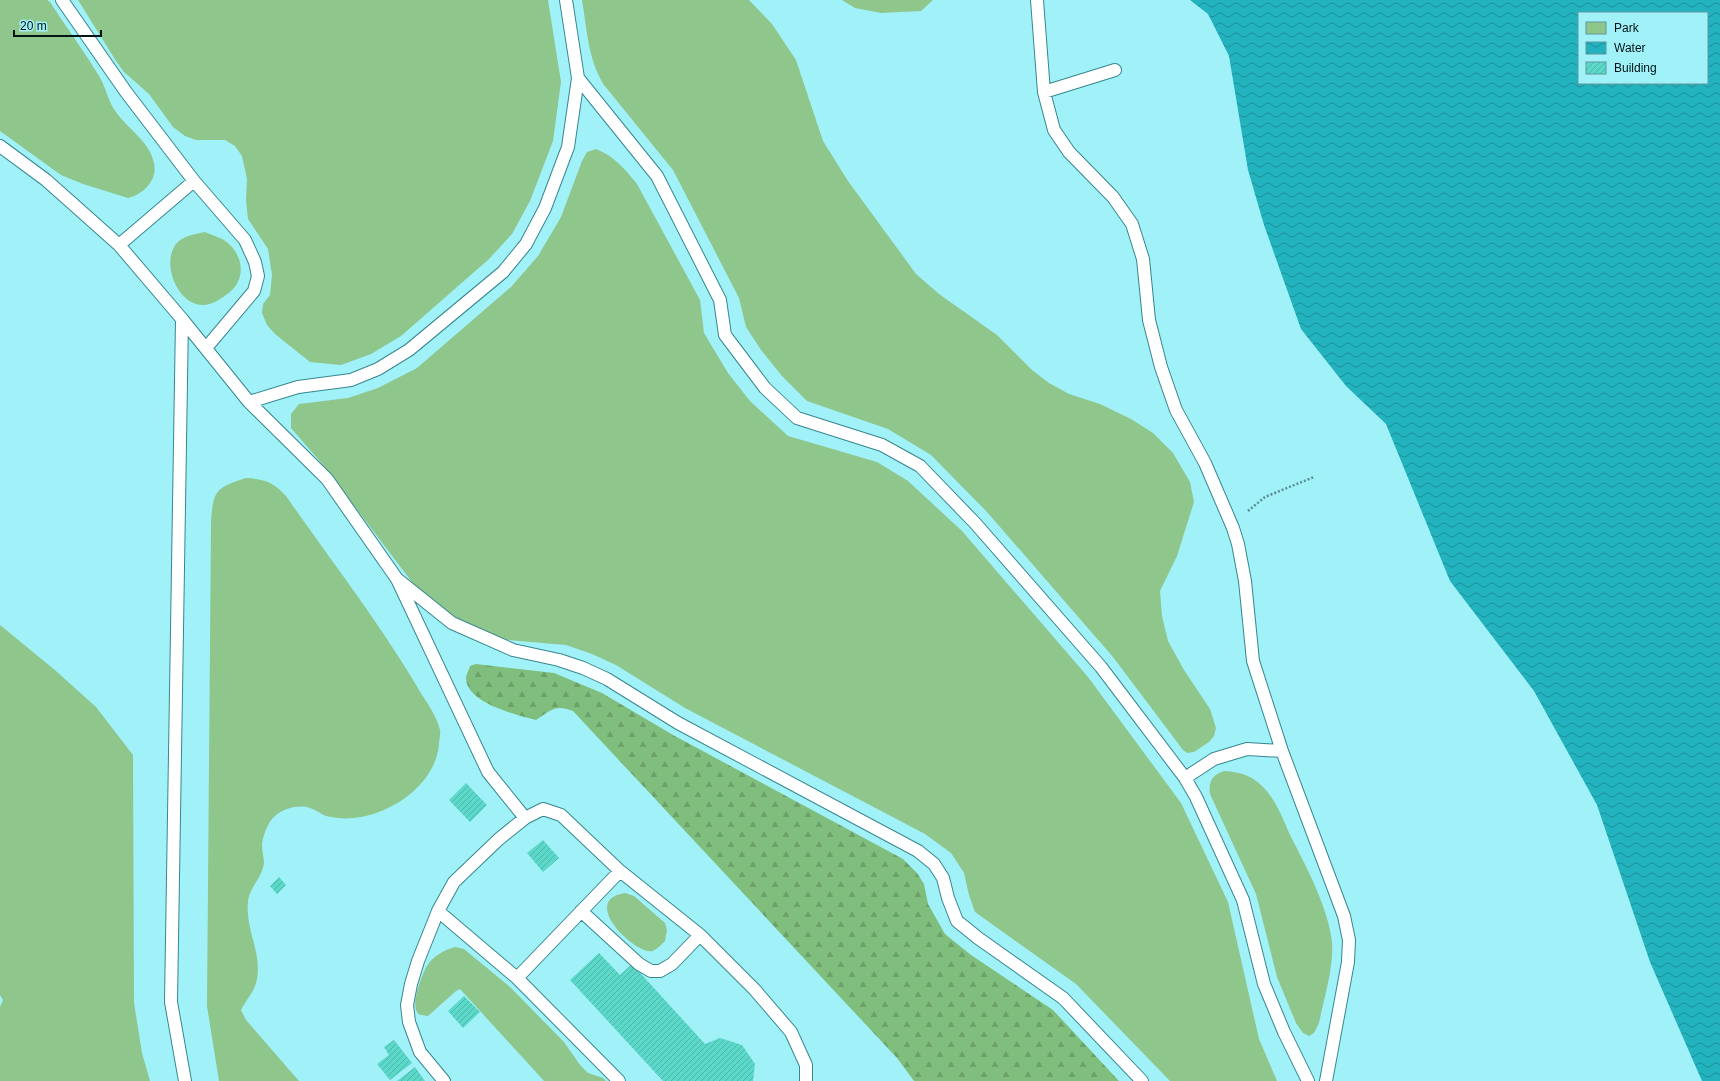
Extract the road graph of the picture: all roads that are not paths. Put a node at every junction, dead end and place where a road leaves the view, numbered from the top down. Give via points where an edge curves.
1 (62, 0) edge
2 (566, 0) edge
3 (1037, 0) edge
4 (1115, 70) dead end
5 (578, 78) junction
6 (1044, 92) junction
7 (0, 146) edge
8 (194, 181) junction
9 (119, 245) junction
10 (182, 318) junction
11 (206, 348) junction
12 (249, 402) junction
13 (397, 579) junction
14 (1282, 751) junction
15 (1185, 778) junction
16 (525, 818) junction
17 (620, 871) junction
18 (438, 910) junction
19 (582, 910) junction
20 (700, 936) junction
21 (517, 978) junction
22 (185, 1081) edge
23 (444, 1081) edge
24 (618, 1081) edge
25 (806, 1081) edge
26 (1142, 1081) edge
27 (1308, 1081) edge
28 (1326, 1081) edge

1 - 8 lane via 113,74
2 - 5 lane
3 - 6 lane
4 - 6 lane
5 - 12 lane via 568,147 545,208 526,244 503,272 409,350 378,369 351,380 298,387
5 - 15 lane via 657,176 720,300 725,335 765,388 797,418 882,445 920,466 975,523 1101,667
6 - 14 lane via 1054,130 1069,152 1113,197 1132,224 1143,259 1149,320 1161,367 1176,410 1205,463 1238,544 1245,581 1253,661
7 - 9 lane via 46,180
8 - 9 lane
8 - 11 lane via 245,240 258,276 254,291
9 - 10 lane
10 - 11 lane
10 - 22 lane via 171,1002
11 - 12 lane
12 - 13 lane via 326,479
13 - 16 lane via 488,772
13 - 26 lane via 452,623 513,650 559,660 606,679 678,723 918,851 934,864 943,878 957,921 1063,998
14 - 15 lane via 1247,750 1234,753 1214,759
14 - 28 lane via 1344,916 1349,940 1348,962
15 - 27 lane via 1243,900 1264,984
16 - 17 lane via 543,808 561,815
16 - 18 lane via 454,882
17 - 19 lane
17 - 20 lane
18 - 21 lane
18 - 23 lane via 411,984 407,1005 409,1022 420,1052
19 - 20 lane via 639,964 651,971 660,971 672,964
19 - 21 lane
20 - 25 lane via 755,990 791,1032 806,1066
21 - 24 lane

